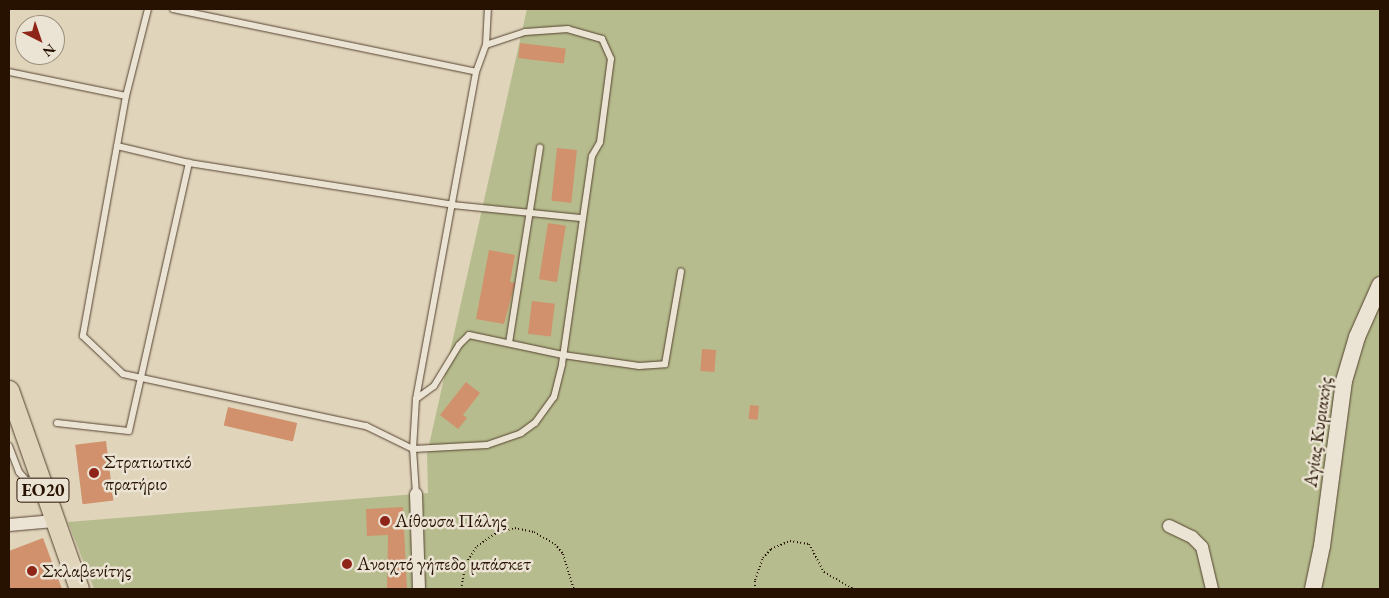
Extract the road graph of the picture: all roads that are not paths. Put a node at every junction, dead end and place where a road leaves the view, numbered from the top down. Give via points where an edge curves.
1 (148, 9) edge
2 (173, 9) edge
3 (488, 9) edge
4 (486, 45) junction
5 (9, 72) edge
6 (476, 72) junction
7 (126, 96) junction
8 (117, 146) junction
9 (540, 148) dead end
10 (189, 163) junction
11 (453, 205) junction
12 (528, 213) junction
13 (582, 218) junction
14 (681, 271) dead end
15 (1380, 285) edge
16 (509, 343) junction
17 (563, 355) junction
18 (142, 379) junction
19 (9, 390) edge
20 (416, 399) junction
21 (57, 423) dead end
22 (9, 446) edge
23 (413, 449) junction
24 (40, 481) junction
25 (416, 494) joint
26 (54, 521) junction
27 (9, 525) edge
28 (1169, 526) dead end
29 (79, 589) edge
30 (419, 589) edge
31 (1212, 589) edge
32 (1313, 589) edge

1 - 7 lane
2 - 6 lane
3 - 4 lane
4 - 6 lane
4 - 13 lane via 525,32 568,29 602,39 610,68 600,142 592,156
5 - 7 lane
6 - 11 lane
7 - 8 lane
8 - 10 lane
8 - 18 lane via 83,336 123,374
9 - 12 lane
10 - 11 lane
10 - 18 lane
11 - 12 lane
11 - 20 lane
12 - 13 lane
12 - 16 lane
13 - 17 lane
14 - 17 lane via 665,364 639,366
15 - 32 street, Αγίας Κυριακής via 1357,337 1344,381 1322,546
16 - 17 lane
16 - 20 lane via 470,335 459,345 434,386
17 - 23 lane via 554,397 535,423 521,433 487,445
18 - 21 lane via 129,431
18 - 23 lane via 366,426
19 - 24 main road, ΕΟ20 via 16,420
20 - 23 lane
22 - 24 lane via 18,472 26,480
23 - 25 lane
24 - 26 main road, ΕΟ20
25 - 30 street
26 - 27 street
26 - 29 main road, ΕΟ20
28 - 31 street via 1202,547

